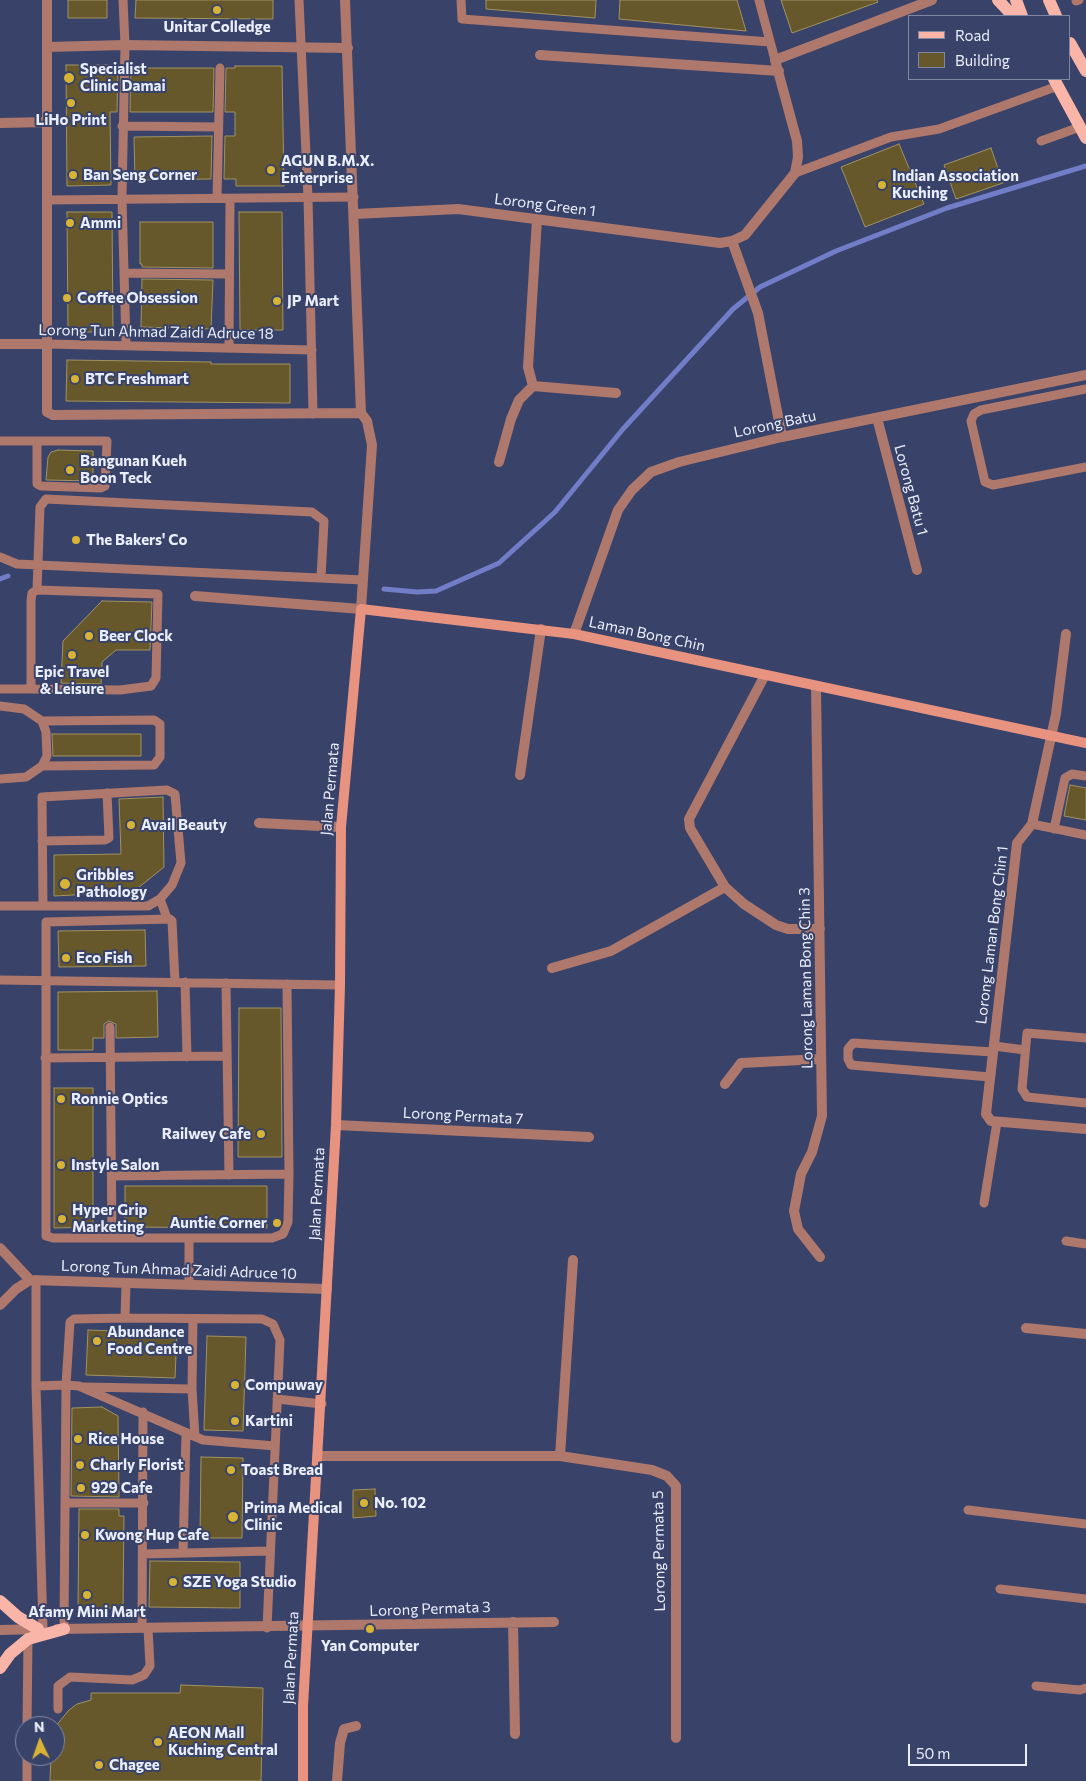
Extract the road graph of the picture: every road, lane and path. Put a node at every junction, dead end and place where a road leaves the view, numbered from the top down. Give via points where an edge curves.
1 (47, 0) edge
2 (123, 0) edge
3 (299, 0) edge
4 (345, 0) edge
5 (461, 0) edge
6 (759, 0) edge
7 (932, 0) edge
8 (998, 0) edge
9 (1016, 0) edge
10 (1049, 0) edge
11 (1012, 15) edge
12 (1022, 15) edge
13 (1056, 15) edge
14 (770, 42) junction
15 (124, 45) junction
16 (1071, 45) edge
17 (47, 47) junction
18 (301, 48) junction
19 (348, 48) junction
20 (540, 55) dead end
21 (775, 60) junction
22 (220, 68) dead end
23 (779, 71) junction
24 (1086, 72) edge
25 (1056, 82) edge
26 (48, 122) junction
27 (0, 123) edge
28 (122, 126) junction
29 (218, 127) junction
30 (1083, 132) edge
31 (1042, 141) dead end
32 (795, 173) junction
33 (354, 197) junction
34 (122, 198) junction
35 (217, 198) junction
36 (308, 198) junction
37 (230, 199) junction
38 (46, 200) junction
39 (355, 214) junction
40 (537, 220) junction
41 (732, 241) junction
42 (124, 273) junction
43 (228, 274) junction
44 (0, 344) edge
45 (47, 344) junction
46 (126, 344) junction
47 (229, 348) junction
48 (312, 350) junction
49 (1086, 375) edge
50 (533, 386) junction
51 (1086, 389) edge
52 (616, 393) dead end
53 (361, 413) junction
54 (313, 414) junction
55 (877, 418) junction
56 (782, 437) junction
57 (0, 441) edge
58 (37, 442) junction
59 (498, 462) dead end
60 (1086, 467) edge
61 (0, 557) edge
62 (38, 565) junction
63 (917, 570) dead end
64 (321, 578) junction
65 (363, 580) junction
66 (36, 590) junction
67 (195, 596) dead end
68 (362, 609) junction
69 (541, 629) junction
70 (574, 634) junction
71 (1066, 634) dead end
72 (765, 675) junction
73 (816, 686) junction
74 (32, 688) junction
75 (0, 689) edge
76 (0, 706) edge
77 (42, 721) junction
78 (1052, 736) junction
79 (1086, 743) edge
80 (42, 766) junction
81 (520, 775) dead end
82 (1086, 776) edge
83 (0, 779) edge
84 (107, 793) junction
85 (259, 822) dead end
86 (1032, 824) junction
87 (341, 827) junction
88 (1054, 829) junction
89 (1086, 835) edge
90 (42, 841) junction
91 (725, 887) junction
92 (160, 899) junction
93 (0, 906) edge
94 (43, 906) junction
95 (167, 918) junction
96 (820, 929) junction
97 (552, 968) dead end
98 (0, 980) edge
99 (45, 980) junction
100 (175, 982) junction
101 (185, 982) junction
102 (226, 983) junction
103 (287, 984) junction
104 (340, 985) junction
105 (110, 1027) dead end
106 (1086, 1038) edge
107 (993, 1049) junction
108 (1025, 1050) junction
109 (227, 1056) junction
110 (111, 1057) junction
111 (187, 1057) junction
112 (45, 1058) junction
113 (821, 1059) junction
114 (990, 1077) junction
115 (725, 1084) dead end
116 (1086, 1103) edge
117 (998, 1122) junction
118 (336, 1125) junction
119 (1086, 1129) edge
120 (589, 1137) dead end
121 (289, 1174) junction
122 (229, 1175) junction
123 (112, 1176) junction
124 (984, 1204) dead end
125 (112, 1238) junction
126 (189, 1238) junction
127 (1066, 1241) dead end
128 (1086, 1244) edge
129 (0, 1248) edge
130 (820, 1257) dead end
131 (573, 1260) dead end
132 (33, 1280) junction
133 (126, 1283) junction
134 (190, 1284) junction
135 (327, 1289) junction
136 (0, 1305) edge
137 (125, 1318) junction
138 (193, 1319) junction
139 (1026, 1328) dead end
140 (1086, 1334) edge
141 (66, 1385) junction
142 (36, 1386) junction
143 (79, 1386) junction
144 (192, 1389) junction
145 (277, 1399) junction
146 (322, 1404) junction
147 (143, 1412) junction
148 (190, 1435) junction
149 (275, 1446) junction
150 (319, 1456) junction
151 (560, 1456) junction
152 (65, 1503) junction
153 (144, 1504) junction
154 (968, 1510) dead end
155 (1086, 1524) edge
156 (184, 1552) junction
157 (270, 1552) junction
158 (143, 1554) junction
159 (1000, 1589) dead end
160 (1086, 1599) edge
161 (0, 1601) edge
162 (513, 1622) junction
163 (554, 1622) dead end
164 (308, 1627) junction
165 (145, 1628) junction
166 (267, 1628) junction
167 (40, 1629) junction
168 (64, 1629) junction
169 (0, 1630) edge
170 (28, 1640) junction
171 (0, 1668) edge
172 (1036, 1686) dead end
173 (1086, 1688) edge
174 (58, 1709) dead end
175 (27, 1716) edge
176 (356, 1726) dead end
177 (516, 1734) dead end
178 (676, 1738) dead end
179 (27, 1766) edge
180 (27, 1781) edge
181 (303, 1781) edge
182 (337, 1781) edge

1 - 17 street
2 - 15 lane
3 - 18 lane
4 - 19 street
5 - 14 lane via 462,19
6 - 14 lane
7 - 21 street
8 - 11 main road
9 - 12 main road
10 - 13 main road
14 - 21 lane
15 - 17 street
15 - 18 street
15 - 28 lane
16 - 24 main road
17 - 26 street
18 - 19 street
18 - 36 lane
19 - 33 street
20 - 23 street
21 - 23 street
22 - 29 lane
23 - 32 street via 796,141
25 - 30 main road
25 - 32 lane via 955,124 891,137
26 - 27 street
26 - 38 street
28 - 29 lane
28 - 34 lane
29 - 35 lane
30 - 31 lane
32 - 41 street via 745,235
33 - 36 lane
33 - 39 street
34 - 35 lane
34 - 38 lane
34 - 42 lane
35 - 37 lane
36 - 37 lane
36 - 48 lane
37 - 43 lane
38 - 45 street
39 - 40 street, Lorong Green 1 via 458,210
39 - 53 street
40 - 41 street, Lorong Green 1 via 720,243
40 - 50 street via 528,367
41 - 56 street via 758,313
42 - 43 lane
42 - 46 lane
43 - 47 lane
44 - 45 street, Lorong Tun Ahmad Zaidi Adruce 18
45 - 46 lane, Lorong Tun Ahmad Zaidi Adruce 18
45 - 54 street via 46,405 47,412 53,415
46 - 47 lane, Lorong Tun Ahmad Zaidi Adruce 18
47 - 48 lane, Lorong Tun Ahmad Zaidi Adruce 18
48 - 54 lane
49 - 55 street, Lorong Batu
50 - 52 street
50 - 59 street via 519,400
51 - 60 lane via 981,410 971,421 985,482 993,485
53 - 54 street
53 - 65 street via 367,420 372,445
55 - 56 street, Lorong Batu
55 - 63 street, Lorong Batu 1
56 - 70 street, Lorong Batu via 651,472 632,490 618,510
57 - 58 lane
58 - 58 lane via 107,441 105,486 37,484
61 - 62 lane via 17,564
62 - 64 lane
62 - 64 lane via 40,507 46,499 312,512 324,521
62 - 66 lane
64 - 65 lane
65 - 68 street
66 - 74 lane via 30,601
66 - 74 lane via 158,594 158,658 152,686 120,690
67 - 68 street, Laman Bong Chin
68 - 69 street, Laman Bong Chin
68 - 87 street, Jalan Permata
69 - 70 street, Laman Bong Chin
69 - 81 street
70 - 72 street, Laman Bong Chin
71 - 78 street, Lorong Laman Bong Chin 1
72 - 73 street, Laman Bong Chin
72 - 91 street via 689,819 699,846
73 - 78 street, Laman Bong Chin
73 - 96 street, Lorong Laman Bong Chin 3
74 - 75 lane
76 - 77 lane via 24,709
77 - 80 lane via 47,756
77 - 80 lane via 154,720 160,724 160,757 154,765
78 - 79 street, Laman Bong Chin
78 - 86 street, Lorong Laman Bong Chin 1
80 - 83 lane via 26,777
82 - 88 lane via 1072,774 1065,778
84 - 90 lane via 42,797
84 - 90 lane via 109,838
84 - 92 lane via 167,790 175,794 181,863 172,885
85 - 87 street
86 - 88 lane
86 - 107 street, Lorong Laman Bong Chin 1 via 1017,843
87 - 104 street, Jalan Permata
88 - 89 lane
90 - 94 lane
91 - 96 street via 776,925 788,930
91 - 97 street via 611,951
92 - 94 lane via 148,906
92 - 95 lane
93 - 94 lane
95 - 99 lane via 46,922
95 - 100 lane via 172,921
96 - 113 street, Lorong Laman Bong Chin 3
98 - 99 lane
99 - 100 lane
99 - 112 lane
100 - 101 lane
101 - 102 lane
101 - 111 lane
102 - 103 lane
102 - 109 lane
103 - 104 lane
103 - 121 lane
104 - 118 street, Jalan Permata
105 - 110 lane
106 - 108 lane via 1030,1032 1026,1035
107 - 108 lane
107 - 114 street, Lorong Laman Bong Chin 1
107 - 114 lane via 853,1043 848,1049 851,1065
108 - 116 lane via 1022,1089 1027,1097
109 - 111 lane
109 - 122 lane
110 - 111 lane
110 - 112 lane
110 - 123 lane
112 - 125 lane via 46,1236
113 - 115 street via 741,1063
113 - 130 street, Lorong Laman Bong Chin 3 via 822,1116 812,1152 800,1174 794,1211 798,1229
114 - 117 street, Lorong Laman Bong Chin 1 via 986,1114 991,1121
117 - 119 street
117 - 124 lane
118 - 120 street, Lorong Permata 7
118 - 135 street, Jalan Permata
121 - 122 lane
121 - 126 lane via 288,1222 283,1234 272,1238
122 - 123 lane
123 - 125 lane
125 - 126 lane
126 - 134 lane
127 - 128 lane
129 - 132 street
131 - 151 street
132 - 133 street, Lorong Tun Ahmad Zaidi Adruce 10
132 - 136 street via 16,1289
132 - 142 lane
133 - 134 street, Lorong Tun Ahmad Zaidi Adruce 10
133 - 137 lane
134 - 135 street, Lorong Tun Ahmad Zaidi Adruce 10
135 - 146 street, Jalan Permata
137 - 138 lane
137 - 141 lane via 74,1319 70,1322
138 - 144 lane
138 - 145 lane via 262,1319 273,1324 280,1340
139 - 140 street
141 - 142 lane
141 - 143 lane
141 - 152 lane
142 - 167 lane
143 - 144 lane
143 - 147 lane
144 - 148 lane
145 - 146 lane
145 - 149 lane
146 - 150 street, Jalan Permata
147 - 148 lane
147 - 153 lane
148 - 149 lane via 210,1442
148 - 156 lane
149 - 157 lane
150 - 151 street, Lorong Permata 5
150 - 164 street, Jalan Permata
151 - 178 street, Lorong Permata 5 via 652,1470 667,1476 676,1486
152 - 153 lane
152 - 168 lane
153 - 158 lane
154 - 155 lane
156 - 157 lane
156 - 158 lane
157 - 166 lane
158 - 165 lane
159 - 160 lane
161 - 167 main road via 18,1617
162 - 163 street, Lorong Permata 3
162 - 164 street, Lorong Permata 3
162 - 177 street
164 - 166 street, Lorong Permata 3
164 - 181 street, Jalan Permata
165 - 166 street, Lorong Permata 3
165 - 168 street, Lorong Permata 3
165 - 174 lane via 150,1666 144,1675 132,1680 70,1677 58,1686
167 - 168 street, Lorong Permata 3
167 - 169 street, Lorong Permata 3
168 - 170 main road
170 - 171 main road via 10,1654
170 - 175 lane
172 - 173 lane
176 - 182 street via 344,1729
179 - 180 lane

